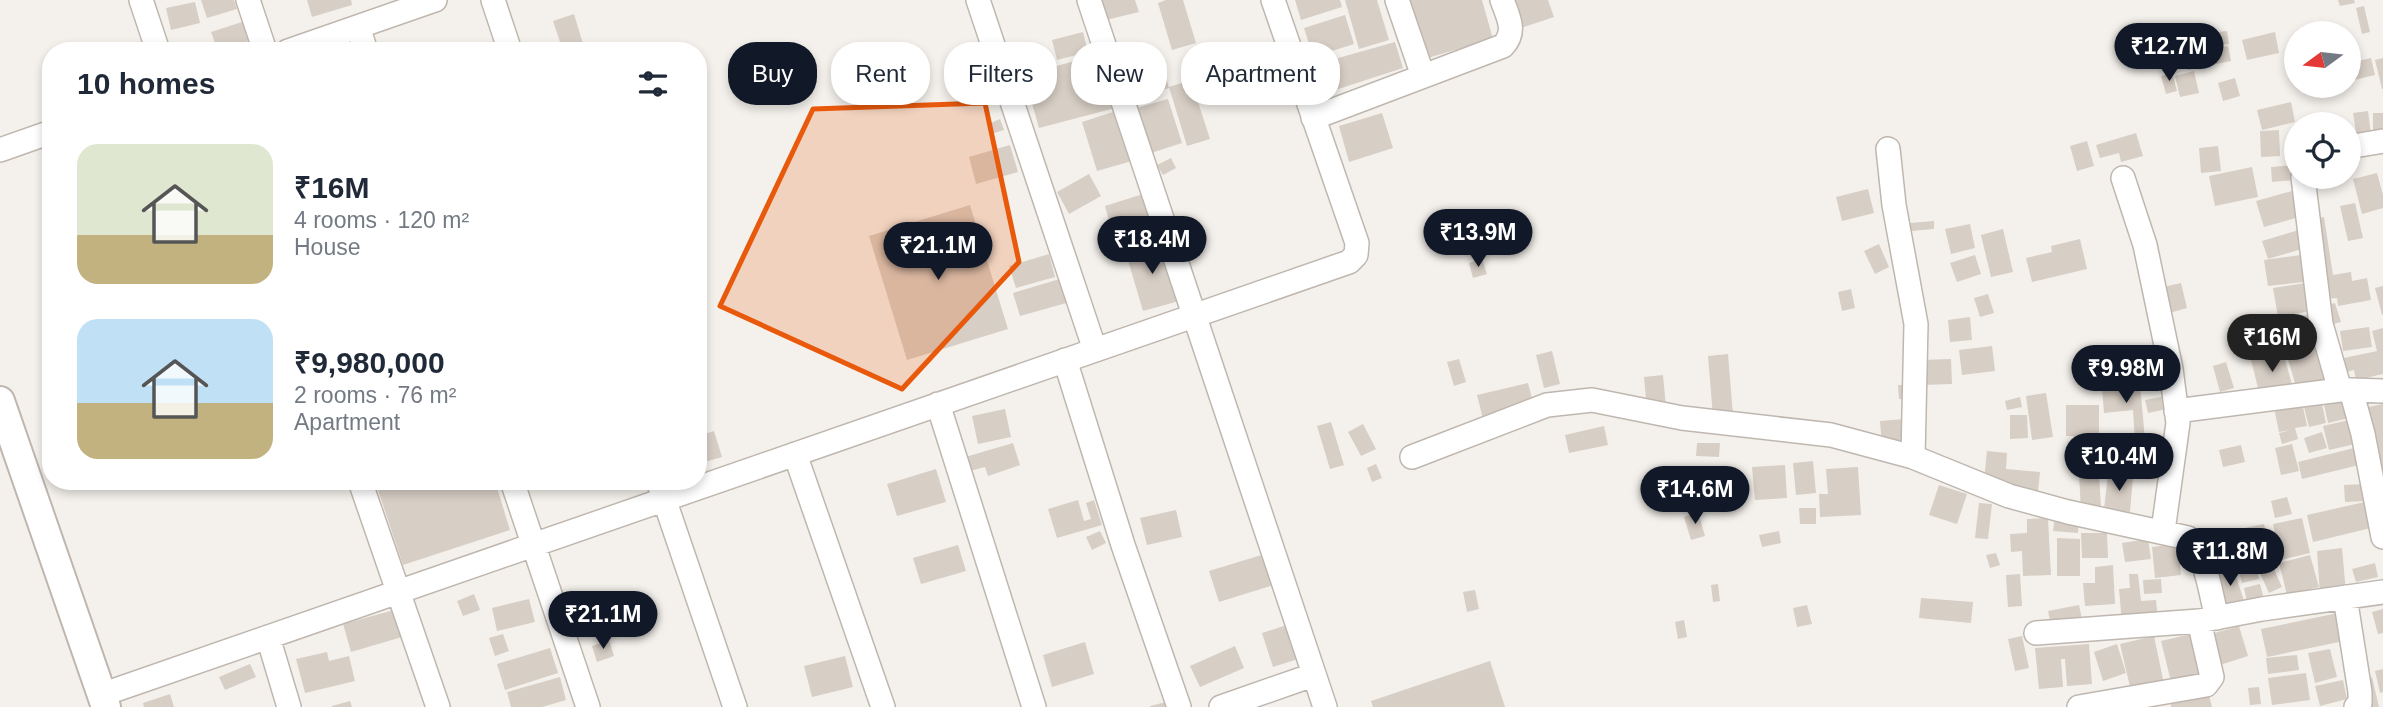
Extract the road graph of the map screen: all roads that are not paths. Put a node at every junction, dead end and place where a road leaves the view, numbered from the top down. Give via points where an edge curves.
1 (141, 0) edge
2 (248, 0) edge
3 (435, 0) edge
4 (493, 0) edge
5 (978, 0) edge
6 (1089, 0) edge
7 (1273, 0) edge
8 (1397, 0) edge
9 (1502, 0) edge
10 (358, 27) junction
11 (155, 42) edge
12 (262, 42) edge
13 (314, 42) edge
14 (363, 42) edge
15 (507, 42) edge
16 (1423, 76) junction
17 (1313, 118) junction
18 (42, 135) edge
19 (2383, 141) edge
20 (2361, 145) edge
21 (1888, 149) dead end
22 (0, 150) edge
23 (2123, 178) dead end
24 (2304, 189) edge
25 (1194, 315) junction
26 (1095, 350) junction
27 (1065, 360) junction
28 (2345, 390) junction
29 (2383, 391) edge
30 (0, 401) edge
31 (938, 404) junction
32 (2176, 411) junction
33 (795, 454) junction
34 (1412, 457) dead end
35 (1913, 457) junction
36 (707, 478) edge
37 (363, 490) edge
38 (515, 490) edge
39 (661, 490) edge
40 (2163, 531) junction
41 (2383, 537) edge
42 (533, 545) junction
43 (398, 592) junction
44 (2383, 592) edge
45 (2345, 597) junction
46 (2208, 619) junction
47 (2036, 633) dead end
48 (268, 637) junction
49 (1313, 674) junction
50 (104, 701) edge
51 (289, 707) edge
52 (438, 707) edge
53 (588, 707) edge
54 (735, 707) edge
55 (883, 707) edge
56 (1034, 707) edge
57 (1179, 707) edge
58 (1221, 707) edge
59 (1325, 707) edge
60 (2079, 707) edge
61 (2356, 707) edge

1 - 11 street
2 - 12 street
3 - 10 street
4 - 15 street
5 - 26 street
6 - 25 street
7 - 17 street
8 - 16 street
9 - 16 street via 1512,28 1511,38 1503,46
10 - 13 street
10 - 14 street
16 - 17 street
17 - 25 street via 1357,243 1356,255 1349,262
18 - 22 street
19 - 20 street
21 - 35 street via 1916,324
23 - 32 street via 2145,245
24 - 28 street via 2321,324
25 - 26 street
25 - 49 street
26 - 27 street
27 - 31 street
27 - 57 street
28 - 29 street
28 - 32 street
28 - 41 street via 2362,434
30 - 50 street
31 - 33 street
31 - 56 street
32 - 40 street
33 - 36 street
33 - 55 street
34 - 35 street via 1547,405 1592,400 1682,418 1831,435
35 - 40 street via 2009,496
37 - 43 street
38 - 42 street
39 - 42 street
39 - 54 street
40 - 46 street via 2188,538 2196,546
42 - 43 street
42 - 53 street
43 - 48 street
43 - 52 street
44 - 45 street
45 - 46 street
45 - 61 street via 2360,692
46 - 47 street
46 - 60 street via 2212,677 2207,685
48 - 50 street
48 - 51 street
49 - 58 street
49 - 59 street

